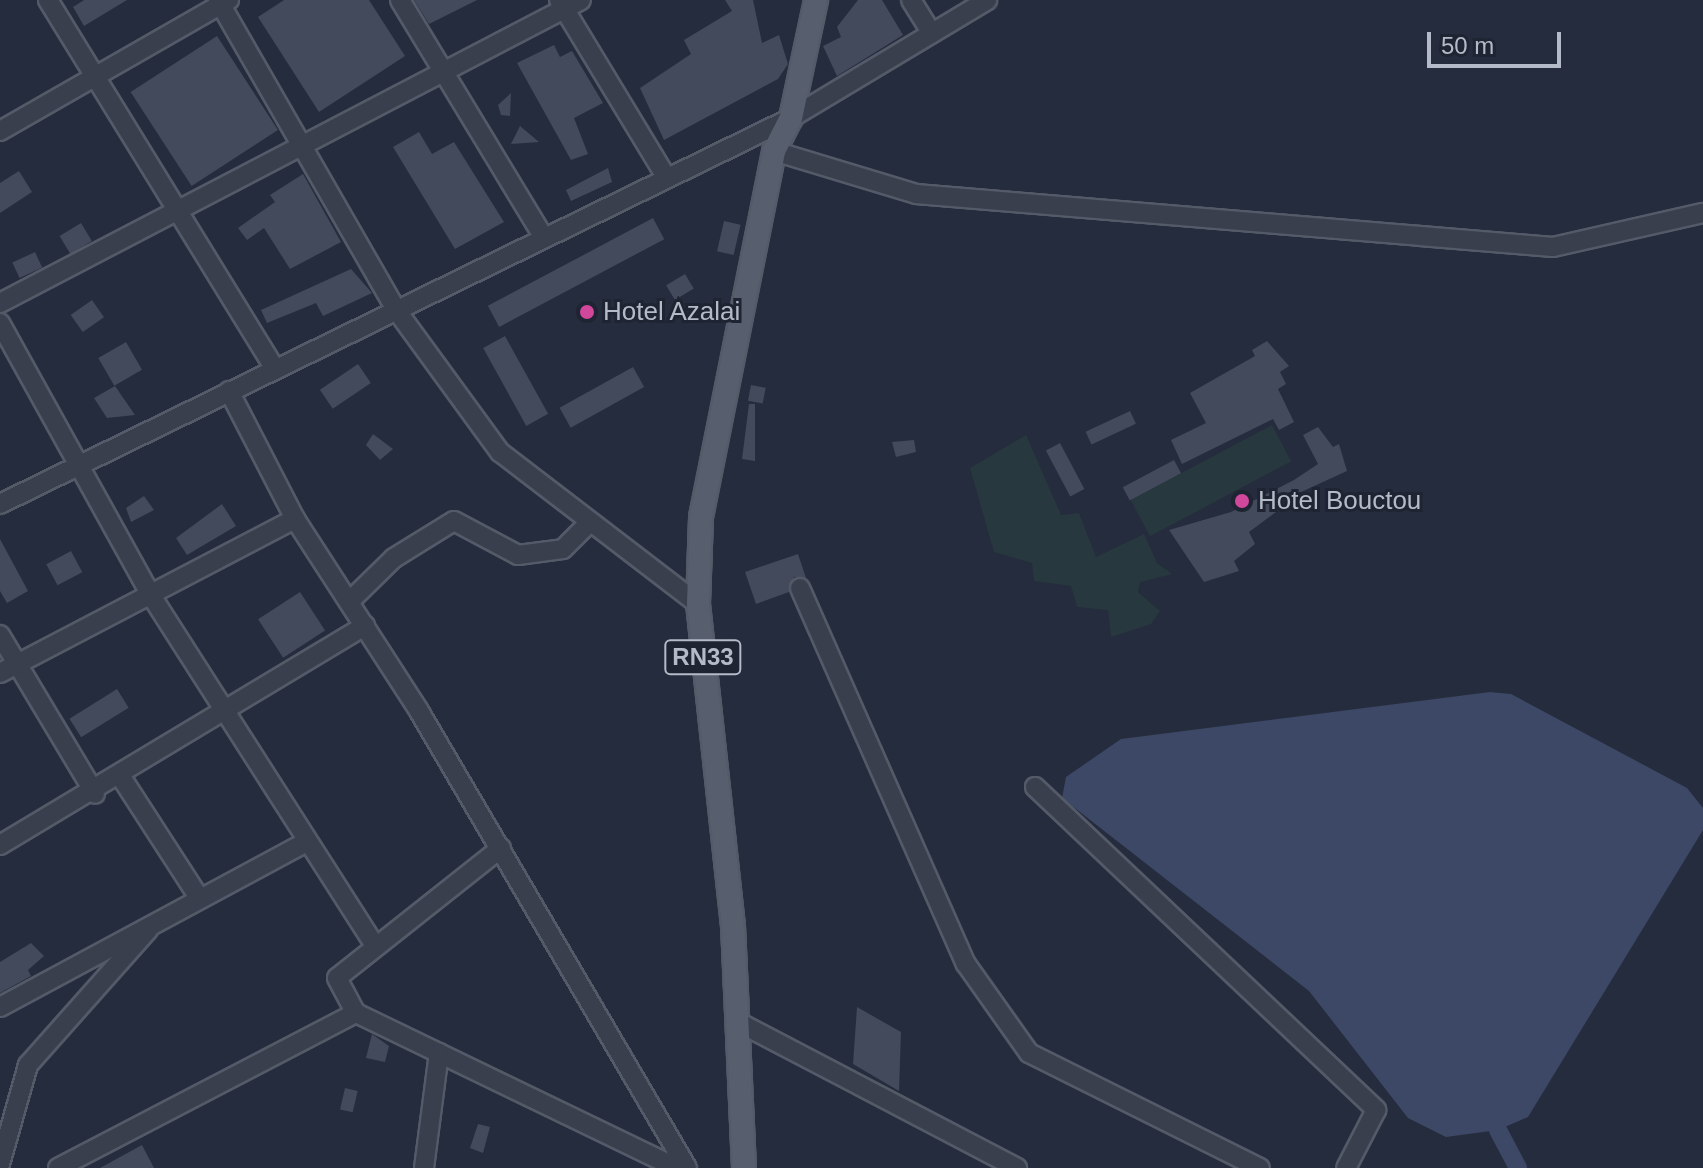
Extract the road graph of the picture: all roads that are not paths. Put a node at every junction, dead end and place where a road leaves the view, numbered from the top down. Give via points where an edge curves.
1 (400, 0) edge
2 (816, 0) edge
3 (911, 0) edge
4 (987, 0) edge
5 (50, 1) edge
6 (222, 2) edge
7 (568, 3) edge
8 (932, 33) junction
9 (441, 67) junction
10 (96, 78) junction
11 (791, 118) junction
12 (0, 131) edge
13 (302, 146) junction
14 (774, 151) junction
15 (665, 175) junction
16 (177, 211) junction
17 (1703, 213) edge
18 (544, 238) junction
19 (0, 303) edge
20 (397, 311) junction
21 (0, 323) edge
22 (275, 369) junction
23 (229, 391) junction
24 (77, 467) junction
25 (0, 504) edge
26 (295, 519) junction
27 (590, 522) junction
28 (800, 588) dead end
29 (152, 597) junction
30 (349, 602) junction
31 (698, 604) junction
32 (365, 626) junction
33 (0, 635) edge
34 (17, 664) junction
35 (0, 673) edge
36 (223, 713) junction
37 (121, 777) junction
38 (1035, 787) dead end
39 (95, 794) junction
40 (306, 842) junction
41 (0, 845) edge
42 (501, 848) junction
43 (200, 899) junction
44 (150, 926) junction
45 (373, 943) junction
46 (0, 1007) edge
47 (356, 1013) junction
48 (738, 1022) junction
49 (439, 1053) junction
50 (0, 1164) edge
51 (67, 1166) edge
52 (424, 1168) edge
53 (676, 1168) edge
54 (687, 1168) edge
55 (744, 1168) edge
56 (1017, 1168) edge
57 (1260, 1168) edge
58 (1346, 1168) edge

1 - 9 street
2 - 11 main road, RN33
3 - 8 street
4 - 8 street
5 - 10 street
6 - 10 street
6 - 13 street
7 - 9 street
7 - 15 street
8 - 11 street
9 - 13 street
9 - 18 street
10 - 12 street
10 - 16 street
11 - 14 main road, RN33
11 - 15 street
13 - 16 street
13 - 20 street
14 - 17 street via 916,194 1553,247
14 - 31 main road, RN33 via 718,408 701,517
15 - 18 street
16 - 19 street
16 - 22 street
18 - 20 street
20 - 22 street
20 - 27 street via 500,452
21 - 24 street
22 - 23 street
23 - 24 street
23 - 26 street
24 - 25 street
24 - 29 street
26 - 29 street
26 - 30 street
27 - 30 street via 563,549 518,555 454,521 394,558
27 - 31 street
28 - 57 street via 966,964 1029,1053
29 - 34 street
29 - 36 street
30 - 32 street
31 - 48 main road, RN33
32 - 36 street
32 - 42 street
33 - 34 street
34 - 35 street
34 - 39 street
36 - 37 street
36 - 40 street
37 - 39 street
37 - 43 street
38 - 58 street via 1376,1110
39 - 41 street
40 - 43 street
40 - 45 street
42 - 45 street
42 - 54 street
43 - 44 street
44 - 46 street
44 - 50 street via 28,1065
45 - 47 street via 337,978
47 - 49 street
47 - 51 street
48 - 55 main road, RN33
48 - 56 street
49 - 52 street
49 - 53 street

